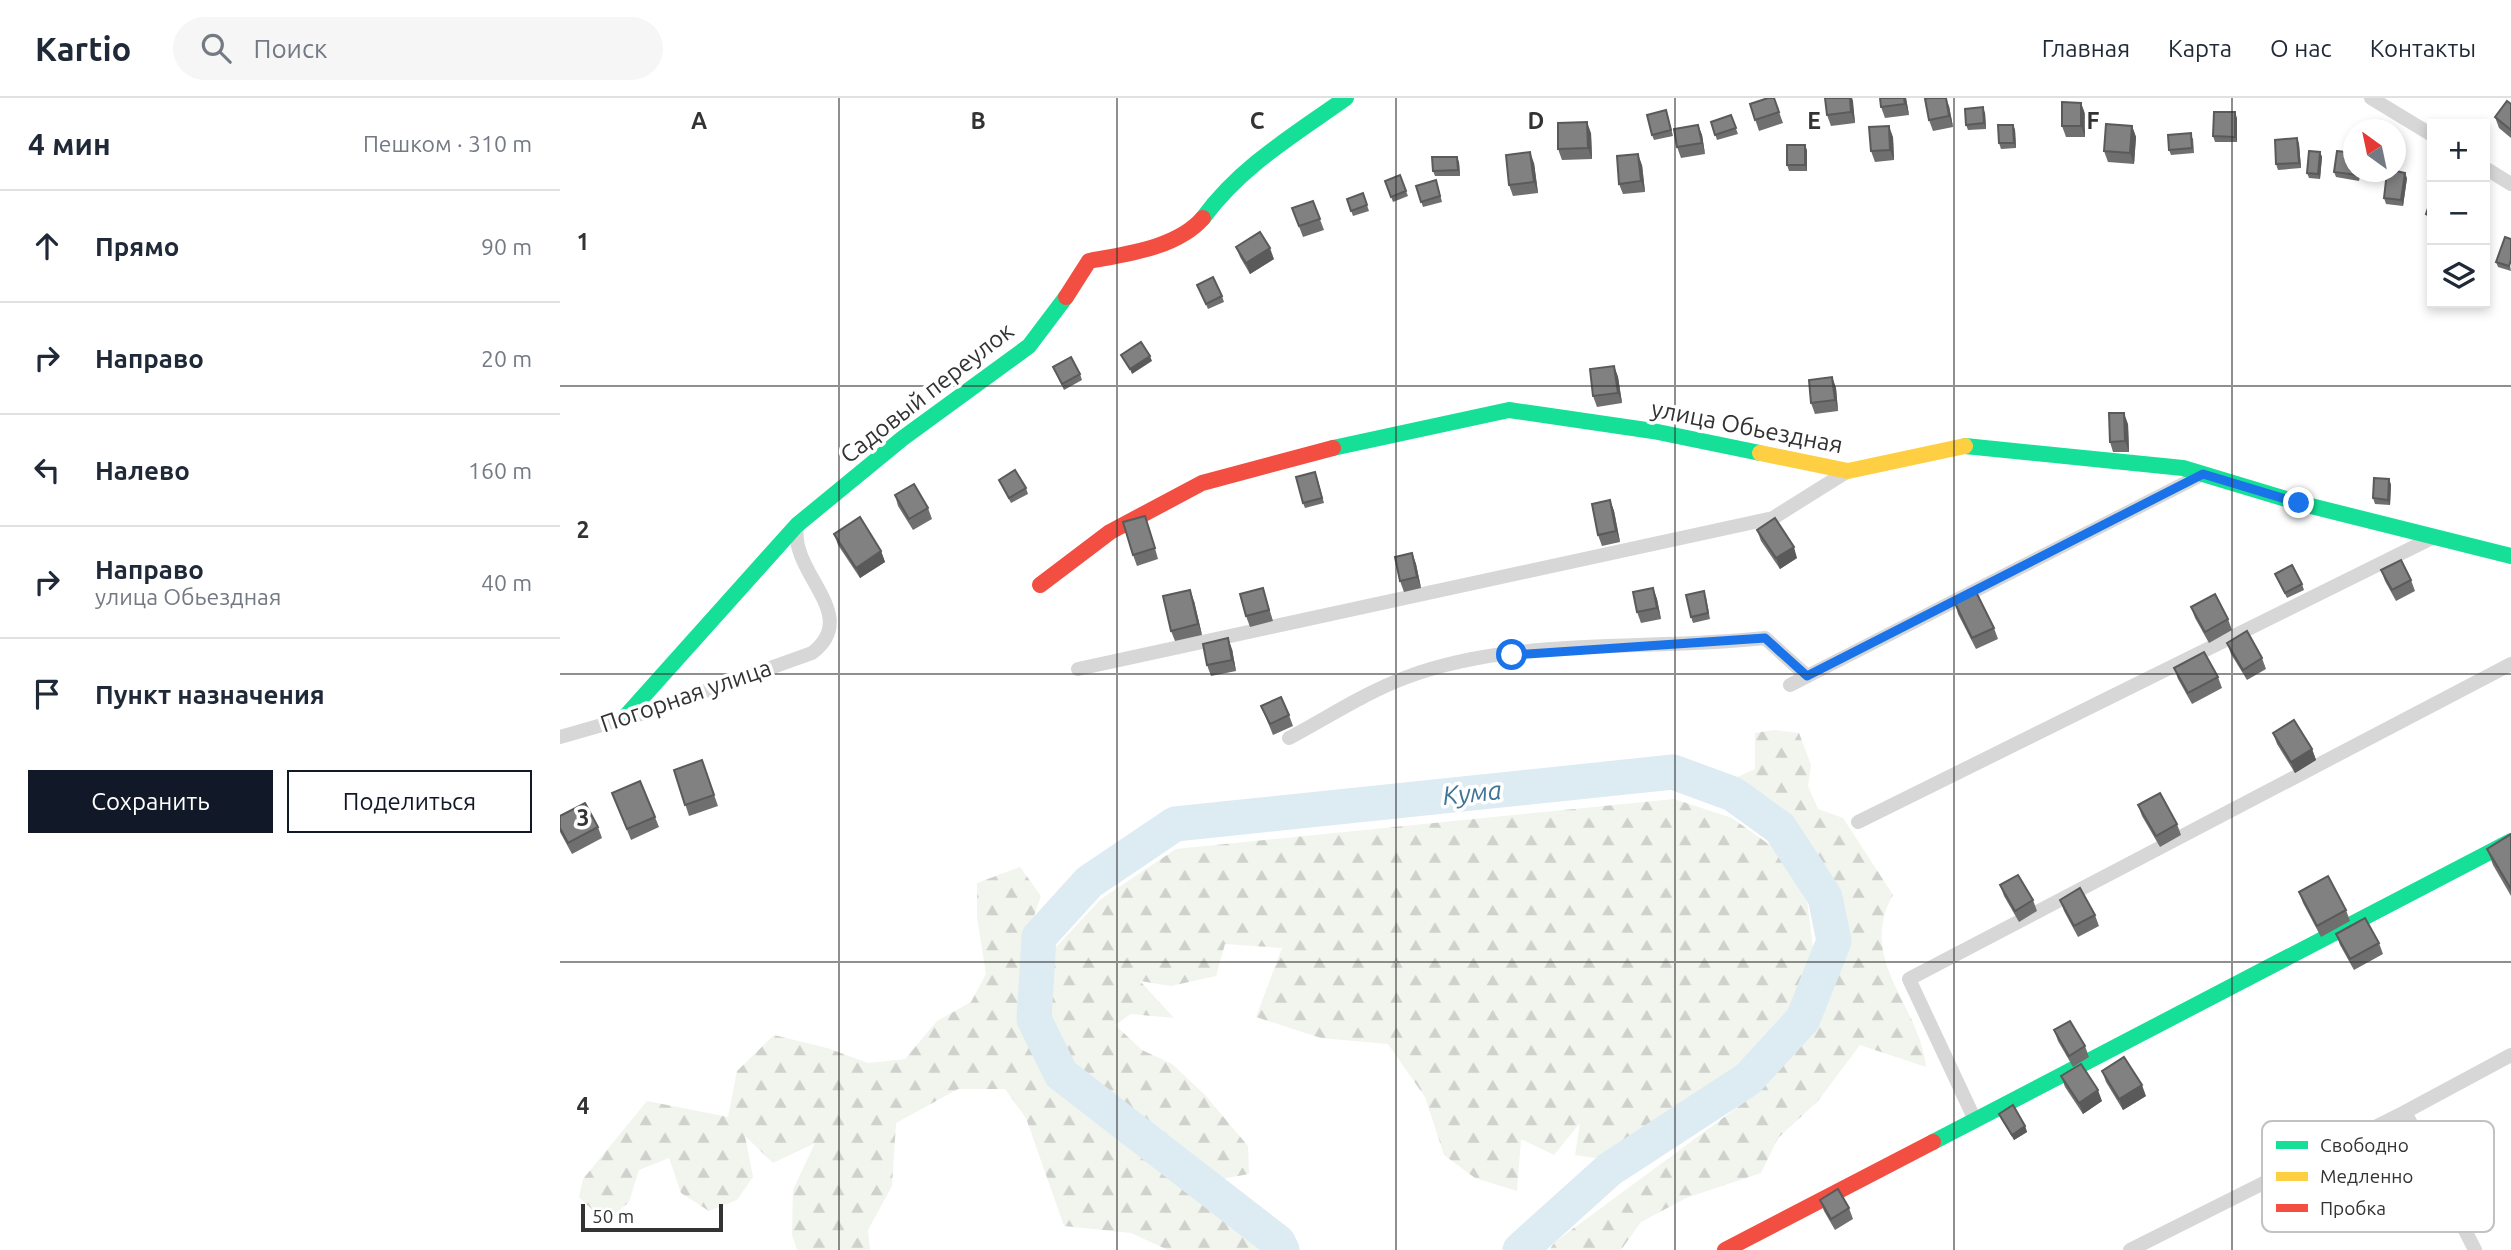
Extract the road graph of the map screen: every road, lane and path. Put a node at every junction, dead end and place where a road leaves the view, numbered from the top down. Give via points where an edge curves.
1 (1346, 98) edge
2 (2371, 98) edge
3 (2427, 132) edge
4 (2490, 171) edge
5 (2511, 184) edge
6 (1848, 471) junction
7 (2203, 474) junction
8 (797, 525) junction
9 (2434, 537) junction
10 (2511, 556) edge
11 (1040, 585) dead end
12 (2511, 664) edge
13 (1078, 669) dead end
14 (1807, 676) junction
15 (1790, 685) dead end
16 (624, 718) junction
17 (560, 737) edge
18 (1289, 738) dead end
19 (1858, 822) dead end
20 (2511, 841) edge
21 (2511, 1055) edge
22 (2405, 1112) junction
23 (1975, 1120) junction
24 (2387, 1121) edge
25 (2410, 1121) edge
26 (2262, 1184) edge
27 (2466, 1232) edge
28 (1725, 1250) edge
29 (2130, 1250) edge
30 (2475, 1250) edge

1 - 8 street, Садовый переулок via 1222,190 1210,212 1189,231 1146,250 1088,261 1071,292 1029,346 903,438
2 - 3 street
4 - 5 street
6 - 7 street, улица Обьездная via 1966,446 2183,468
6 - 11 street, улица Обьездная via 1653,430 1508,411 1202,483 1110,532
6 - 13 street via 1773,518
7 - 9 street, улица Обьездная
7 - 14 street
8 - 16 street, Садовый переулок
8 - 16 street, Погорная улица via 795,542 831,614 825,643 812,653
9 - 10 street, улица Обьездная
9 - 19 street
12 - 23 street via 1909,979
14 - 15 street
14 - 18 street via 1765,638 1512,655 1456,663 1406,678
16 - 17 street, Погорная улица
20 - 23 street
21 - 22 street
22 - 24 street
22 - 25 street
23 - 28 street
26 - 29 street
27 - 30 street

